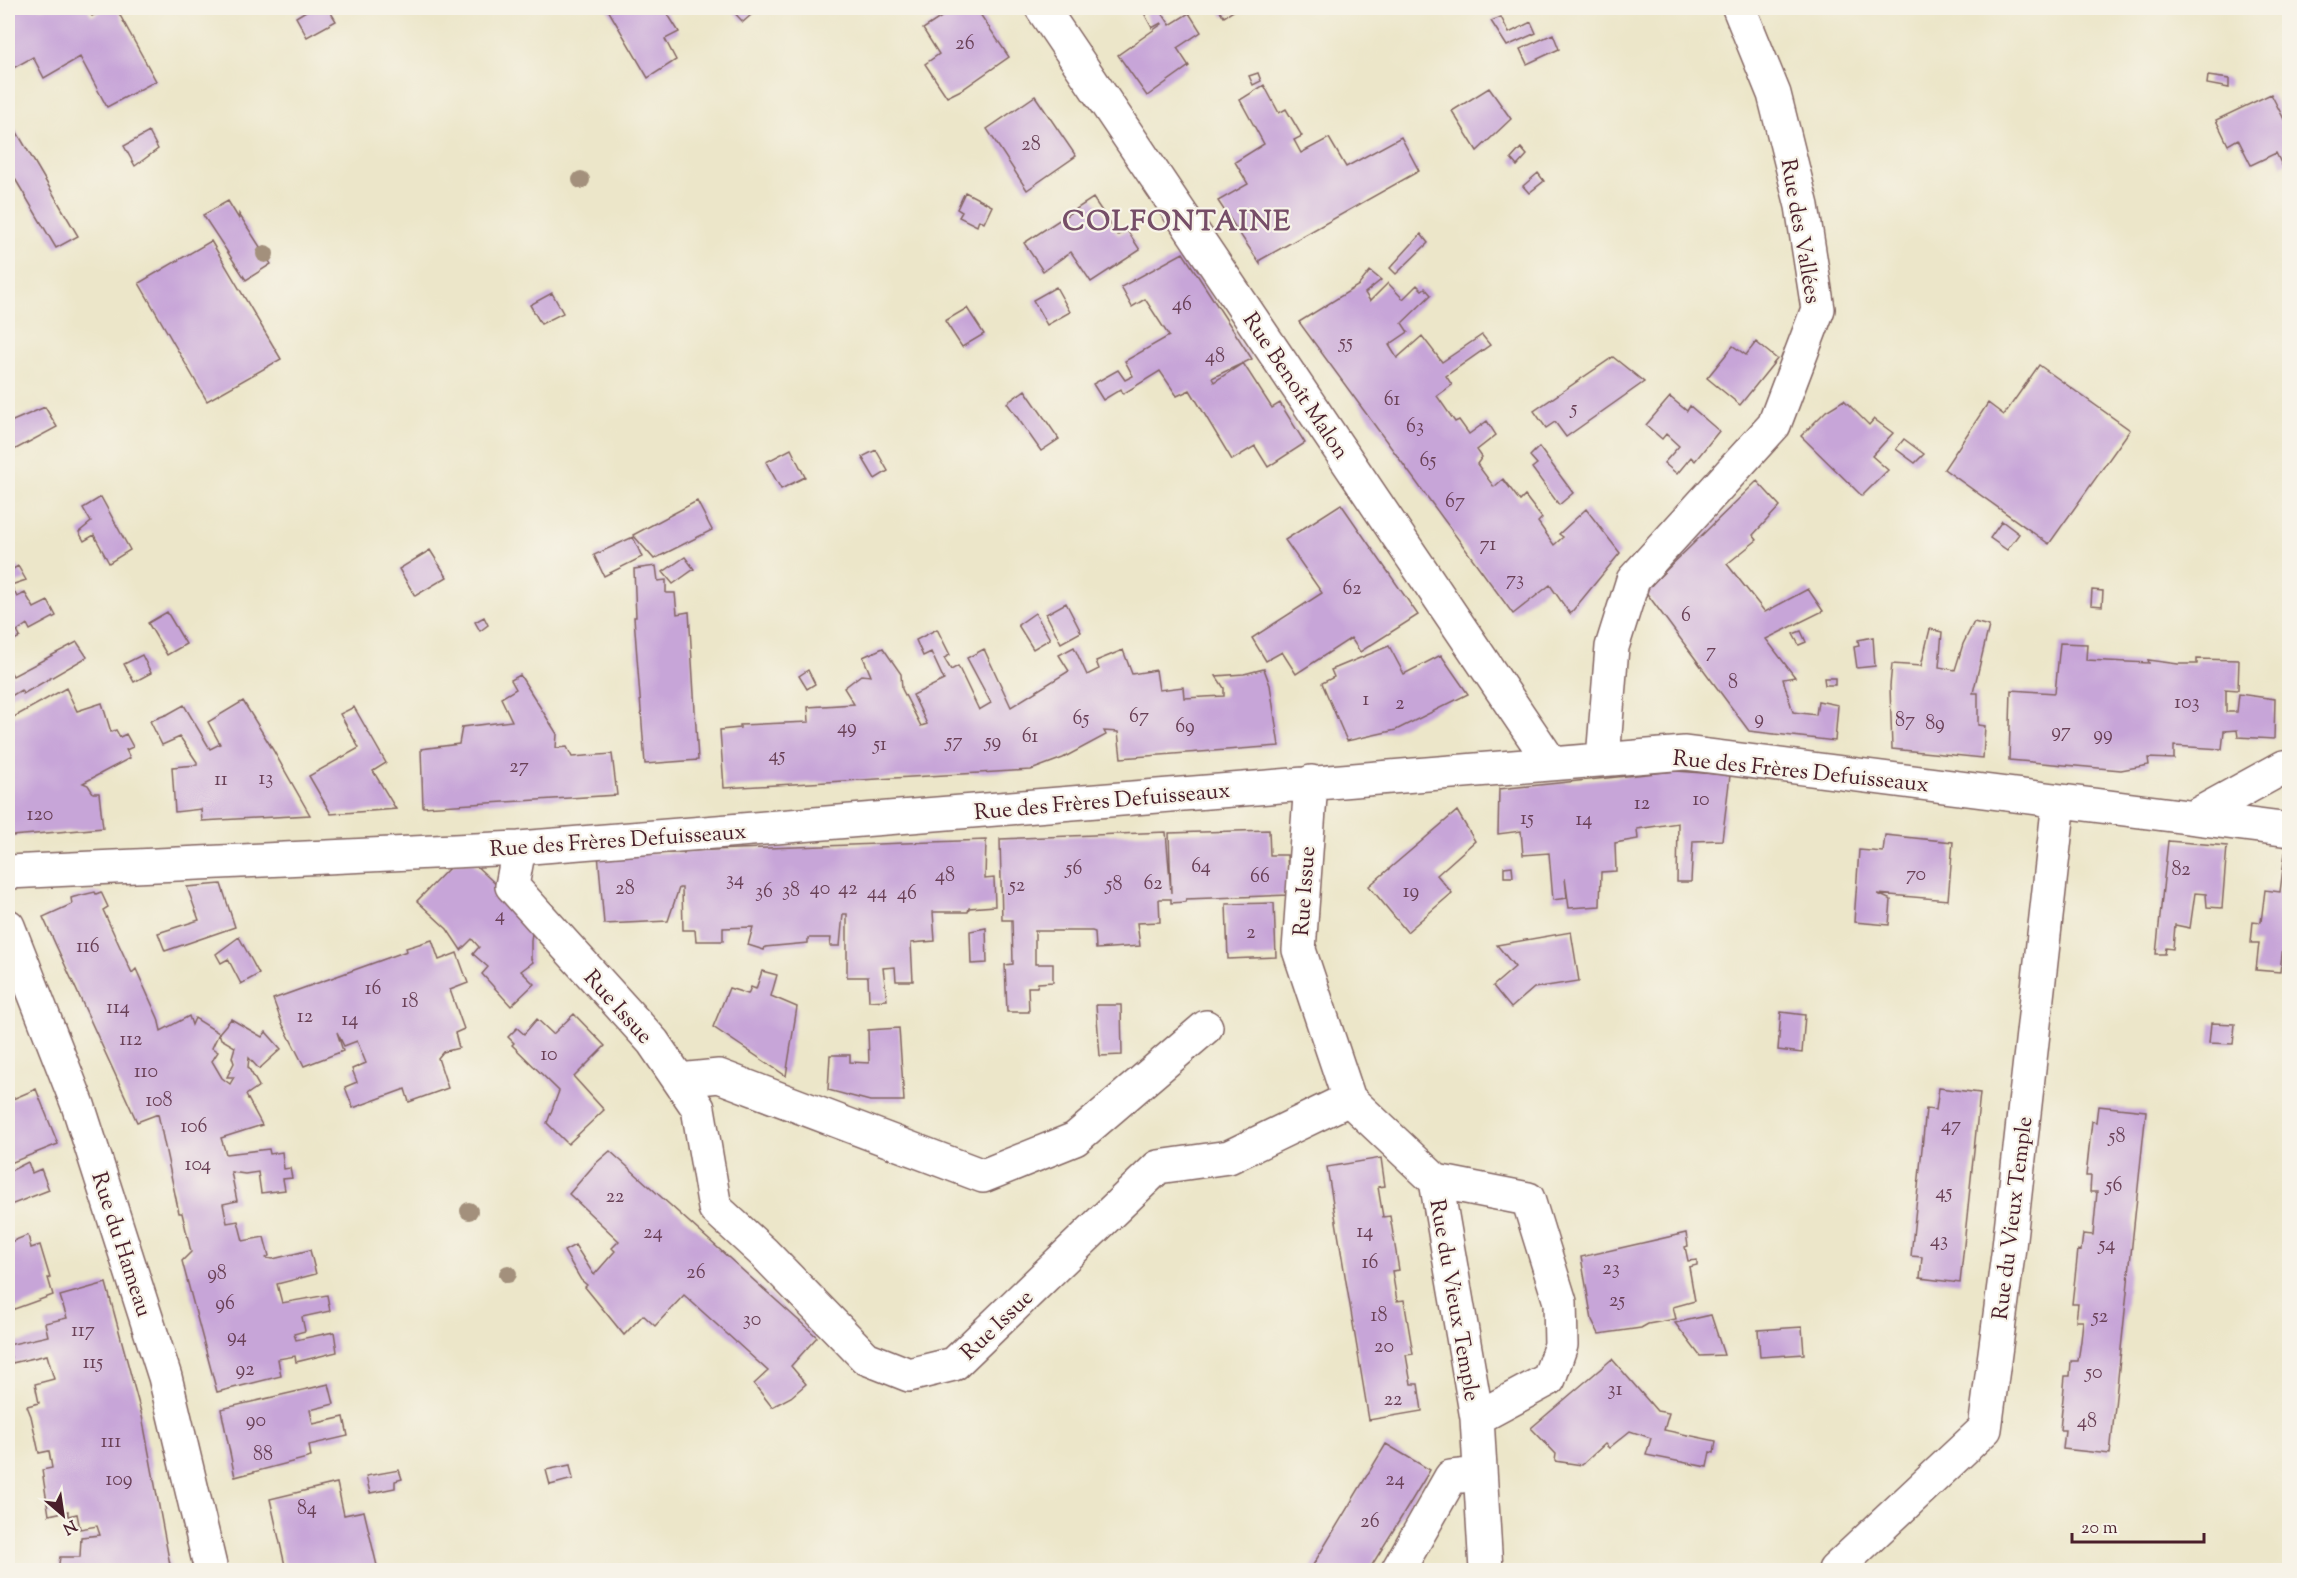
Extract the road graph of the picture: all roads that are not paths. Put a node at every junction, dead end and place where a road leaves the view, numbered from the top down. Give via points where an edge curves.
1 (1042, 8) edge
2 (1739, 8) edge
3 (1603, 759) junction
4 (1551, 763) junction
5 (2289, 766) edge
6 (1311, 782) junction
7 (2059, 801) junction
8 (2193, 818) junction
9 (2289, 830) edge
10 (519, 848) junction
11 (8, 872) edge
12 (8, 926) edge
13 (1206, 1027) dead end
14 (679, 1080) junction
15 (1349, 1099) junction
16 (1436, 1181) junction
17 (1477, 1418) junction
18 (1480, 1474) junction
19 (211, 1570) edge
20 (1398, 1570) edge
21 (1486, 1570) edge
22 (1835, 1570) edge

1 - 4 street, Rue Benoît Malon
2 - 3 street, Rue des Vallées via 1774,94 1802,206 1818,309 1774,424 1633,580 1612,647
3 - 4 street, Rue des Frères Defuisseaux
3 - 7 street, Rue des Frères Defuisseaux via 1685,753
4 - 6 street, Rue des Frères Defuisseaux
5 - 8 street
6 - 10 street, Rue des Frères Defuisseaux
6 - 15 street, Rue Issue via 1299,950
7 - 8 street, Rue des Frères Defuisseaux
7 - 22 street, Rue du Vieux Temple via 1985,1429
8 - 9 street, Rue des Frères Defuisseaux
10 - 11 street, Rue des Frères Defuisseaux
10 - 14 street, Rue Issue via 512,886 653,1042
12 - 19 street, Rue du Hameau via 78,1105 165,1377
13 - 14 street via 1075,1138 984,1176 719,1076
14 - 15 street, Rue Issue via 698,1108 715,1208 866,1358 909,1375 954,1364 1158,1167 1230,1157
15 - 16 street, Rue du Vieux Temple
16 - 17 street, Rue du Vieux Temple
16 - 17 street, Rue du Vieux Temple via 1528,1199 1560,1302 1561,1345 1550,1378
17 - 18 street, Rue du Vieux Temple
18 - 20 street via 1451,1477
18 - 21 street, Rue du Vieux Temple

